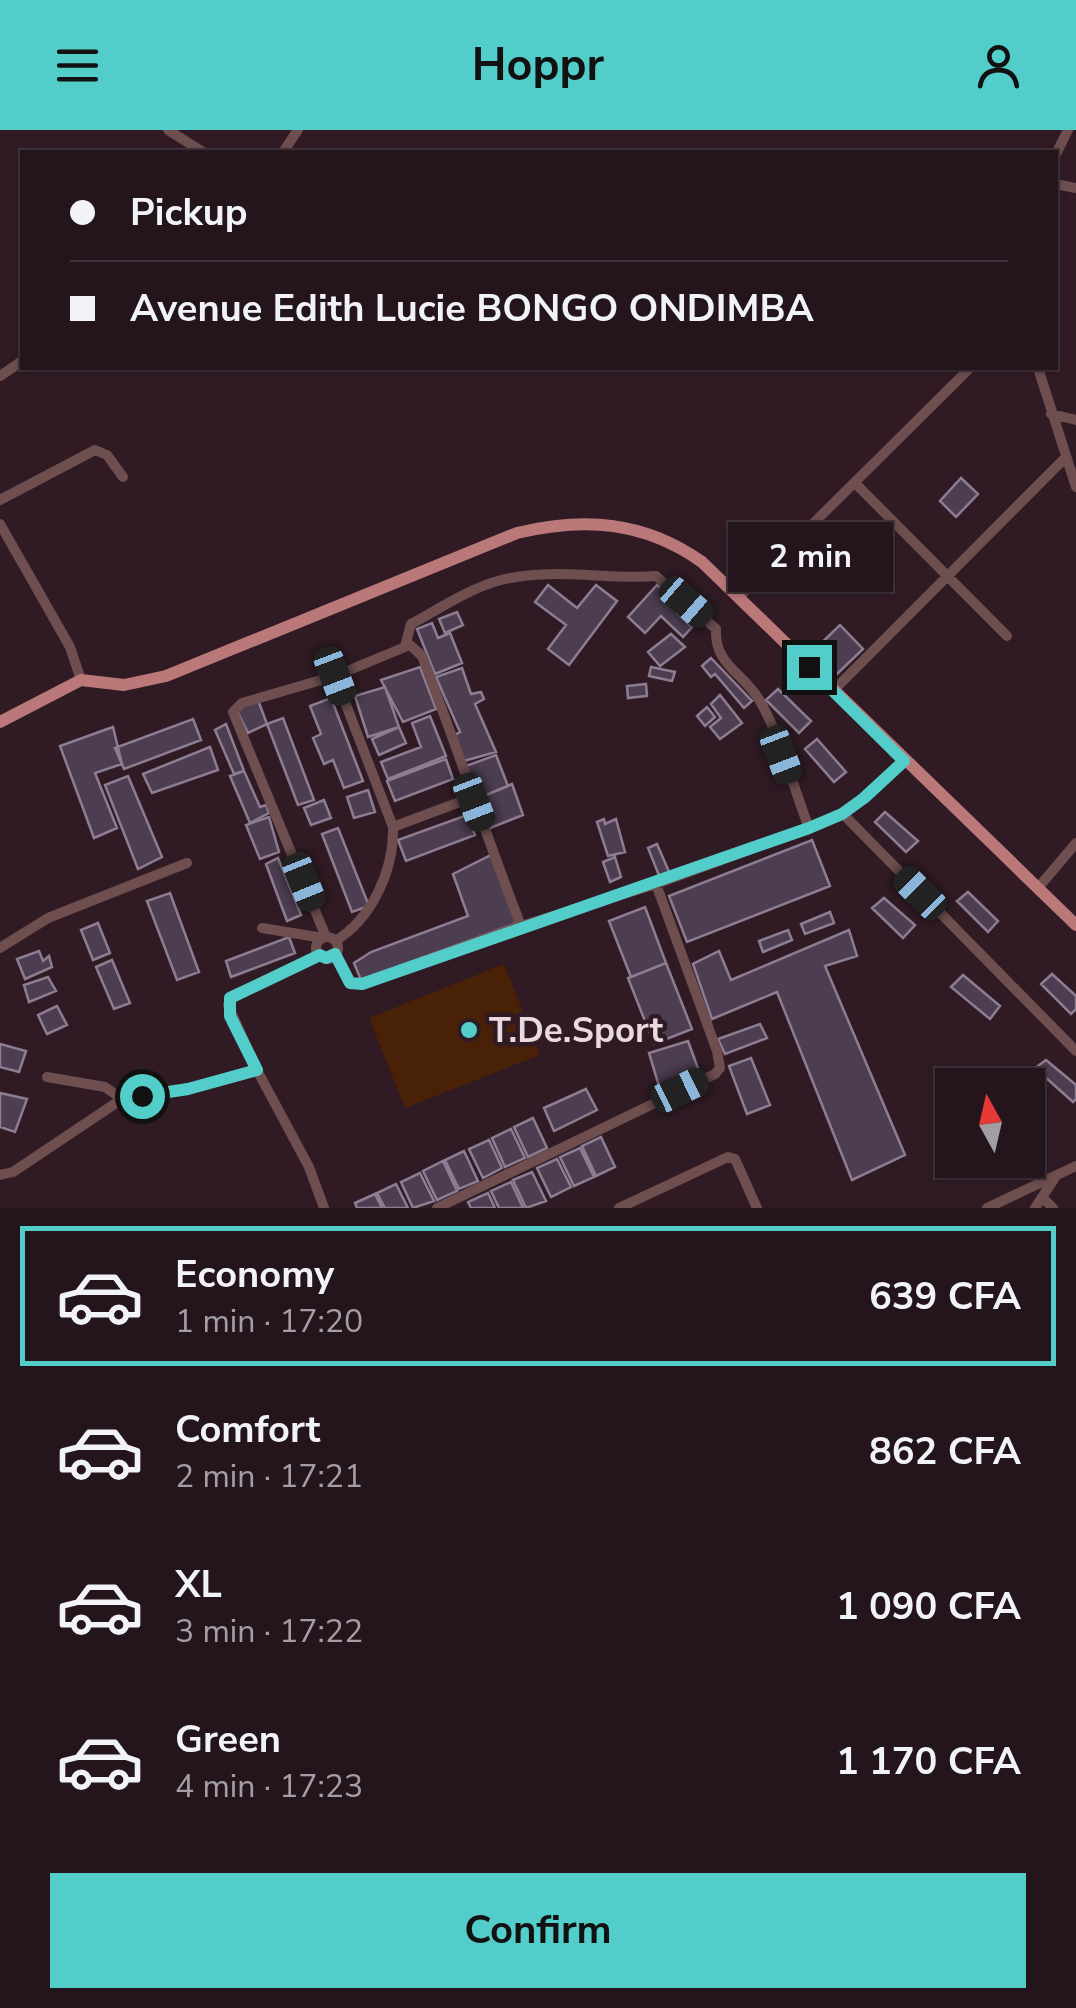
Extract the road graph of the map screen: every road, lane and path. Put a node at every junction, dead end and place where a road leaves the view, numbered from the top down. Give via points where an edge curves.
1 (168, 130) edge
2 (200, 150) edge
3 (968, 370) edge
4 (1039, 370) edge
5 (1052, 414) junction
6 (1076, 420) edge
7 (1065, 458) junction
8 (123, 477) dead end
9 (854, 483) junction
10 (1076, 487) edge
11 (0, 500) edge
12 (0, 524) edge
13 (947, 576) junction
14 (740, 596) junction
15 (1007, 636) dead end
16 (405, 646) junction
17 (335, 676) junction
18 (81, 680) junction
19 (833, 691) junction
20 (0, 722) edge
21 (904, 761) junction
22 (473, 797) junction
23 (842, 814) junction
24 (393, 826) junction
25 (809, 828) junction
26 (1076, 843) edge
27 (187, 863) dead end
28 (656, 884) junction
29 (1038, 888) junction
30 (1076, 924) edge
31 (522, 926) junction
32 (262, 928) dead end
33 (328, 939) junction
34 (0, 948) edge
35 (335, 954) junction
36 (320, 955) junction
37 (1076, 1052) edge
38 (257, 1070) junction
39 (47, 1076) dead end
40 (122, 1099) junction
41 (1076, 1166) edge
42 (0, 1175) edge
43 (1056, 1176) junction
44 (648, 1195) junction
45 (1042, 1197) junction
46 (324, 1208) edge
47 (437, 1208) edge
48 (619, 1208) edge
49 (654, 1208) edge
50 (757, 1208) edge
51 (987, 1208) edge
52 (1036, 1208) edge
53 (1053, 1208) edge

1 - 2 street
3 - 9 street
4 - 5 street
5 - 6 street
5 - 7 street
7 - 10 street
7 - 13 street
8 - 11 street via 95,450
9 - 13 street
9 - 14 street
12 - 18 street via 70,647
13 - 15 street
13 - 19 street
14 - 18 main road via 665,539 605,523 572,523 517,533 166,676 124,685
14 - 19 main road
16 - 17 street
16 - 22 street via 422,656
16 - 25 street via 411,624 499,580 656,576 716,629 715,646 759,698
17 - 24 street
17 - 33 street via 242,703 232,712
18 - 20 main road
19 - 21 main road
21 - 23 street
21 - 29 main road
22 - 24 street
22 - 31 street
23 - 25 street
23 - 37 street
24 - 33 street via 394,846 374,903 354,930
25 - 28 street
26 - 29 street
27 - 34 street via 48,918
28 - 31 street
28 - 47 street via 720,1068
29 - 30 main road
31 - 35 street via 357,984 350,983
32 - 33 street
33 - 35 street via 338,946
33 - 36 street via 317,946
35 - 36 street
36 - 38 street via 230,998 230,1016
38 - 40 street
38 - 46 street
39 - 40 street via 105,1087
40 - 42 street
41 - 43 street
43 - 45 street
43 - 51 street
44 - 48 street
44 - 49 street
44 - 50 street via 728,1157 738,1164
45 - 52 street
45 - 53 street

